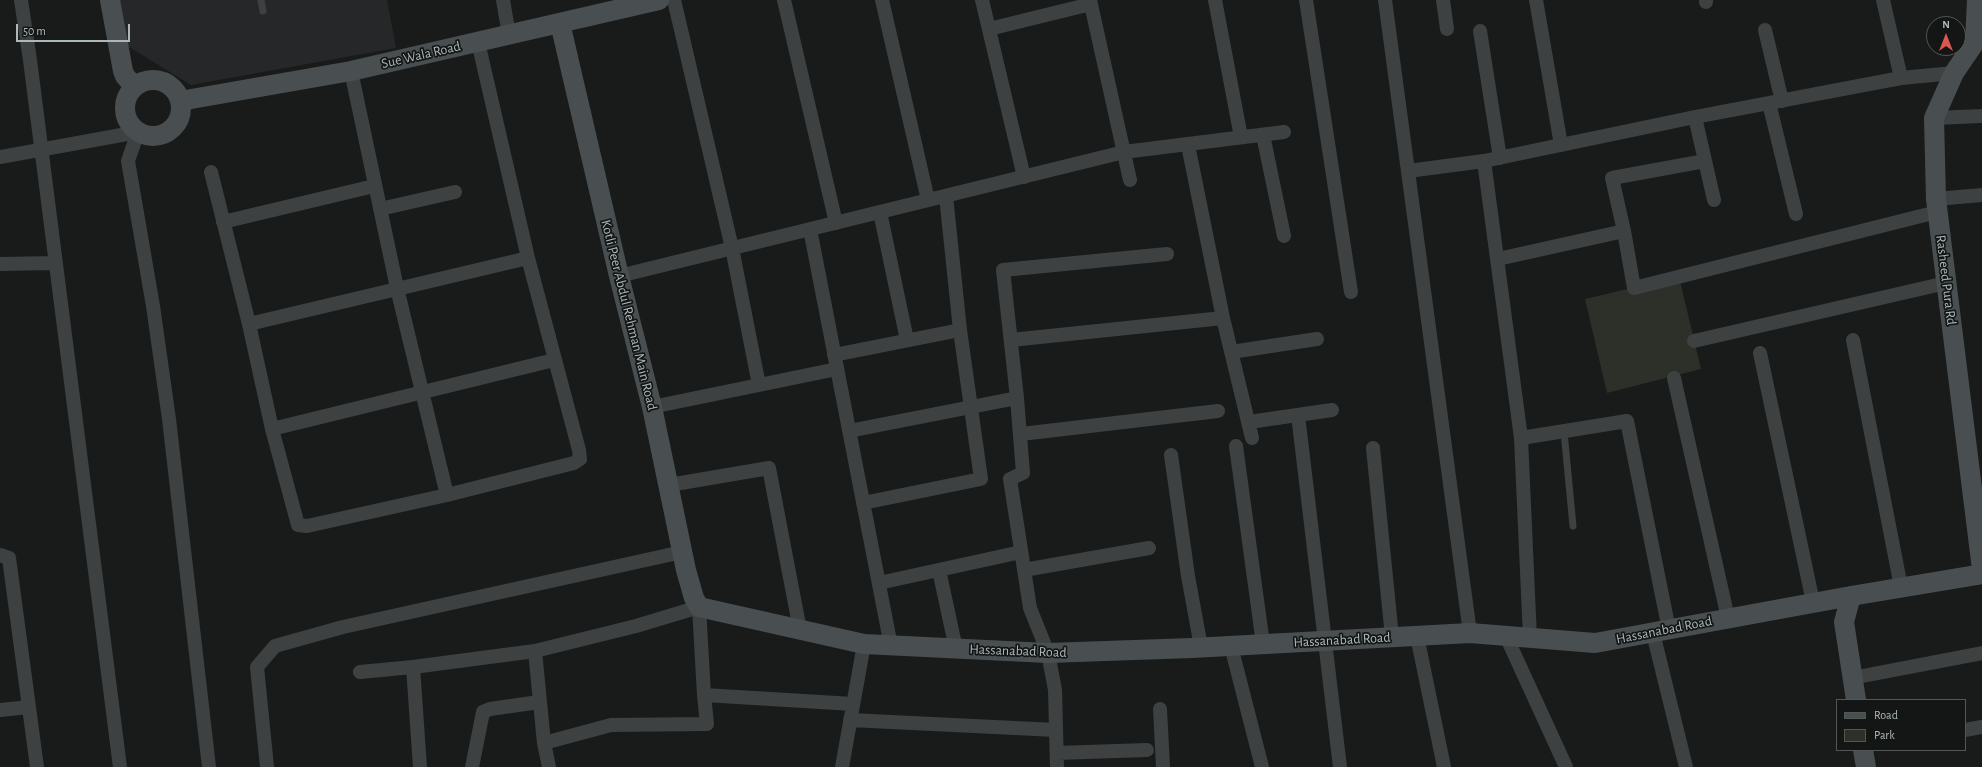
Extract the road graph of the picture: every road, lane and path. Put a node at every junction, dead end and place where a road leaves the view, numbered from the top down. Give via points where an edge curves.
1 (20, 0) edge
2 (110, 0) edge
3 (261, 0) edge
4 (503, 0) edge
5 (655, 0) edge
6 (674, 0) edge
7 (784, 0) edge
8 (882, 0) edge
9 (982, 0) edge
10 (1215, 0) edge
11 (1306, 0) edge
12 (1385, 0) edge
13 (1443, 0) edge
14 (1536, 0) edge
15 (1883, 0) edge
16 (1977, 0) edge
17 (1090, 2) edge
18 (263, 12) dead end
19 (560, 23) junction
20 (989, 29) junction
21 (1447, 29) dead end
22 (1765, 30) dead end
23 (1480, 31) dead end
24 (509, 35) junction
25 (478, 42) junction
26 (351, 71) junction
27 (1954, 73) junction
28 (1901, 78) junction
29 (134, 86) junction
30 (180, 101) junction
31 (1776, 102) junction
32 (1982, 116) edge
33 (1695, 117) junction
34 (1934, 118) junction
35 (138, 132) junction
36 (1284, 132) dead end
37 (1263, 135) junction
38 (1240, 138) junction
39 (1188, 144) junction
40 (1561, 144) junction
41 (41, 151) junction
42 (1124, 152) junction
43 (0, 157) edge
44 (1500, 158) junction
45 (1484, 161) junction
46 (1705, 161) junction
47 (1408, 170) junction
48 (211, 172) dead end
49 (1024, 177) junction
50 (1130, 180) dead end
51 (374, 186) junction
52 (455, 192) dead end
53 (1982, 195) edge
54 (946, 196) junction
55 (928, 200) junction
56 (1714, 200) dead end
57 (1936, 206) junction
58 (380, 209) junction
59 (880, 212) junction
60 (1796, 214) dead end
61 (223, 222) junction
62 (836, 222) junction
63 (810, 229) junction
64 (1624, 231) junction
65 (1284, 236) dead end
66 (732, 248) junction
67 (1167, 254) dead end
68 (528, 258) junction
69 (1498, 259) junction
70 (55, 263) junction
71 (0, 264) edge
72 (619, 276) junction
73 (1946, 283) junction
74 (397, 288) junction
75 (1350, 292) dead end
76 (1223, 318) junction
77 (249, 324) junction
78 (960, 330) junction
79 (1317, 339) dead end
80 (907, 340) junction
81 (1011, 340) junction
82 (1853, 340) dead end
83 (1694, 341) dead end
84 (1231, 352) junction
85 (1760, 353) dead end
86 (834, 355) junction
87 (554, 360) junction
88 (837, 369) junction
89 (1674, 378) dead end
90 (759, 385) junction
91 (421, 392) junction
92 (1018, 398) junction
93 (652, 407) junction
94 (971, 407) junction
95 (1332, 410) dead end
96 (1218, 411) dead end
97 (1298, 415) junction
98 (1249, 422) junction
99 (272, 429) junction
100 (849, 431) junction
101 (1564, 432) junction
102 (1021, 434) junction
103 (1252, 438) dead end
104 (1521, 438) junction
105 (1236, 446) dead end
106 (1373, 448) dead end
107 (1171, 455) dead end
108 (669, 485) junction
109 (447, 495) junction
110 (863, 503) junction
111 (1573, 526) dead end
112 (1149, 548) dead end
113 (682, 552) junction
114 (1021, 552) junction
115 (0, 555) edge
116 (1982, 569) edge
117 (939, 570) junction
118 (1024, 570) junction
119 (1982, 574) edge
120 (879, 582) junction
121 (1901, 587) junction
122 (1851, 596) junction
123 (1813, 602) junction
124 (699, 606) junction
125 (1728, 618) junction
126 (800, 630) junction
127 (1661, 631) junction
128 (1470, 633) junction
129 (1417, 636) junction
130 (1506, 636) junction
131 (1392, 637) junction
132 (1530, 638) junction
133 (1324, 641) junction
134 (864, 644) junction
135 (1263, 644) junction
136 (891, 646) junction
137 (1231, 646) junction
138 (1201, 647) junction
139 (956, 649) junction
140 (535, 651) junction
141 (1048, 653) junction
142 (1982, 653) edge
143 (413, 667) junction
144 (360, 672) dead end
145 (1852, 678) junction
146 (704, 695) junction
147 (1856, 699) edge
148 (539, 702) junction
149 (853, 704) junction
150 (29, 707) junction
151 (1160, 708) dead end
152 (0, 710) edge
153 (850, 720) junction
154 (1982, 727) edge
155 (1056, 730) junction
156 (1966, 730) edge
157 (544, 743) junction
158 (1147, 750) dead end
159 (1863, 751) edge
160 (1057, 753) junction
161 (37, 767) edge
162 (120, 767) edge
163 (209, 767) edge
164 (267, 767) edge
165 (420, 767) edge
166 (472, 767) edge
167 (549, 767) edge
168 (842, 767) edge
169 (1057, 767) edge
170 (1163, 767) edge
171 (1262, 767) edge
172 (1340, 767) edge
173 (1444, 767) edge
174 (1566, 767) edge
175 (1686, 767) edge
176 (1866, 767) edge

1 - 41 street
2 - 29 street via 123,71
3 - 18 lane
4 - 24 street
5 - 19 street, Sue Wala Road
6 - 66 street
7 - 62 street
8 - 55 street
9 - 20 street
10 - 38 street
11 - 75 street
12 - 47 street
13 - 21 street
14 - 40 street
15 - 28 street
16 - 27 street, Rasheed Pura Rd via 1975,42
17 - 20 street
17 - 42 street
19 - 24 street, Sue Wala Road
19 - 72 street, Kotli Peer Abdul Rehman Main Road
20 - 49 street
22 - 31 street
23 - 44 street
24 - 25 street, Sue Wala Road
25 - 26 street, Sue Wala Road
25 - 68 street
26 - 30 street, Sue Wala Road
26 - 51 street
27 - 28 street
27 - 34 street, Rasheed Pura Rd
28 - 31 street
29 - 30 street via 146,80 158,80 172,87
29 - 35 street via 124,102 124,114 129,125
30 - 35 street via 181,112 177,123 170,131 160,136 148,136
31 - 33 street
31 - 60 street
32 - 34 street
33 - 40 street
33 - 46 street
34 - 57 street, Rasheed Pura Rd
35 - 41 street
35 - 163 street via 128,161 169,419
36 - 37 street
37 - 38 street
37 - 65 street
38 - 39 street
39 - 42 street
39 - 76 street
40 - 44 street
41 - 43 street
41 - 70 street
42 - 49 street
42 - 50 street
44 - 45 street
45 - 47 street
45 - 69 street
46 - 56 street
46 - 64 street via 1612,178
47 - 128 street
48 - 61 street
49 - 54 street
51 - 58 street
51 - 61 street
52 - 58 street
53 - 57 street
54 - 55 street
54 - 78 street
55 - 59 street
57 - 64 street via 1634,288
57 - 73 street, Rasheed Pura Rd
58 - 74 street
59 - 62 street
59 - 80 street
61 - 77 street
62 - 63 street
63 - 66 street
63 - 86 street
64 - 69 street
66 - 72 street
66 - 90 street
67 - 81 street via 1003,270
68 - 74 street
68 - 87 street
69 - 104 street
70 - 71 street
70 - 162 street
72 - 93 street, Kotli Peer Abdul Rehman Main Road
73 - 83 street
73 - 116 street, Rasheed Pura Rd
74 - 77 street
74 - 91 street
76 - 81 street
76 - 84 street
77 - 99 street
78 - 80 street
78 - 94 street
79 - 84 street
80 - 86 street
81 - 92 street
82 - 121 street
84 - 98 street
85 - 123 street
86 - 88 street
87 - 91 street
87 - 109 street via 580,459 574,463
88 - 90 street
88 - 100 street
89 - 125 street
90 - 93 street
91 - 99 street
91 - 109 street
92 - 94 street
92 - 102 street
93 - 108 street, Kotli Peer Abdul Rehman Main Road
94 - 100 street
94 - 110 street via 981,478
95 - 97 street
96 - 102 street
97 - 98 street
97 - 133 street
98 - 103 street
99 - 109 street via 298,526
100 - 110 street
101 - 104 street
101 - 111 lane
101 - 127 street via 1627,422
102 - 114 street via 1023,473 1010,479
104 - 132 street
105 - 135 street
106 - 131 street
107 - 138 street
108 - 113 street, Kotli Peer Abdul Rehman Main Road
108 - 126 street via 769,468
110 - 120 street
112 - 118 street
113 - 124 street, Kotli Peer Abdul Rehman Main Road via 694,598
113 - 164 street via 350,626 275,646 257,667
114 - 117 street
114 - 118 street
115 - 150 street via 9,558
117 - 120 street
117 - 139 street
118 - 141 street via 1030,608
119 - 121 street, Hassanabad Road
120 - 136 street
121 - 122 street, Hassanabad Road
122 - 123 street, Hassanabad Road
122 - 145 street via 1844,622
123 - 125 street, Hassanabad Road
124 - 126 street, Hassanabad Road
124 - 140 street via 622,630
124 - 146 street
125 - 127 street, Hassanabad Road
126 - 134 street, Hassanabad Road
127 - 132 street, Hassanabad Road via 1595,643
127 - 175 street
128 - 129 street, Hassanabad Road
128 - 130 street, Hassanabad Road
129 - 131 street, Hassanabad Road
129 - 173 street
130 - 132 street, Hassanabad Road
130 - 174 street
131 - 133 street, Hassanabad Road
133 - 135 street, Hassanabad Road
133 - 172 street
134 - 136 street, Hassanabad Road
134 - 149 street
135 - 137 street, Hassanabad Road
136 - 139 street, Hassanabad Road
137 - 138 street, Hassanabad Road
137 - 171 street
138 - 141 street, Hassanabad Road
139 - 141 street, Hassanabad Road
140 - 143 street
140 - 148 street
141 - 155 street via 1055,690
142 - 145 street
143 - 144 street
143 - 165 street
145 - 147 street
146 - 149 street
146 - 157 street via 707,724 611,725
148 - 157 street
148 - 166 street via 483,712
149 - 153 street
150 - 152 street
150 - 161 street
151 - 170 street
153 - 155 street
153 - 168 street
154 - 156 street
155 - 160 street
157 - 167 street
158 - 160 street
159 - 176 street
160 - 169 street

